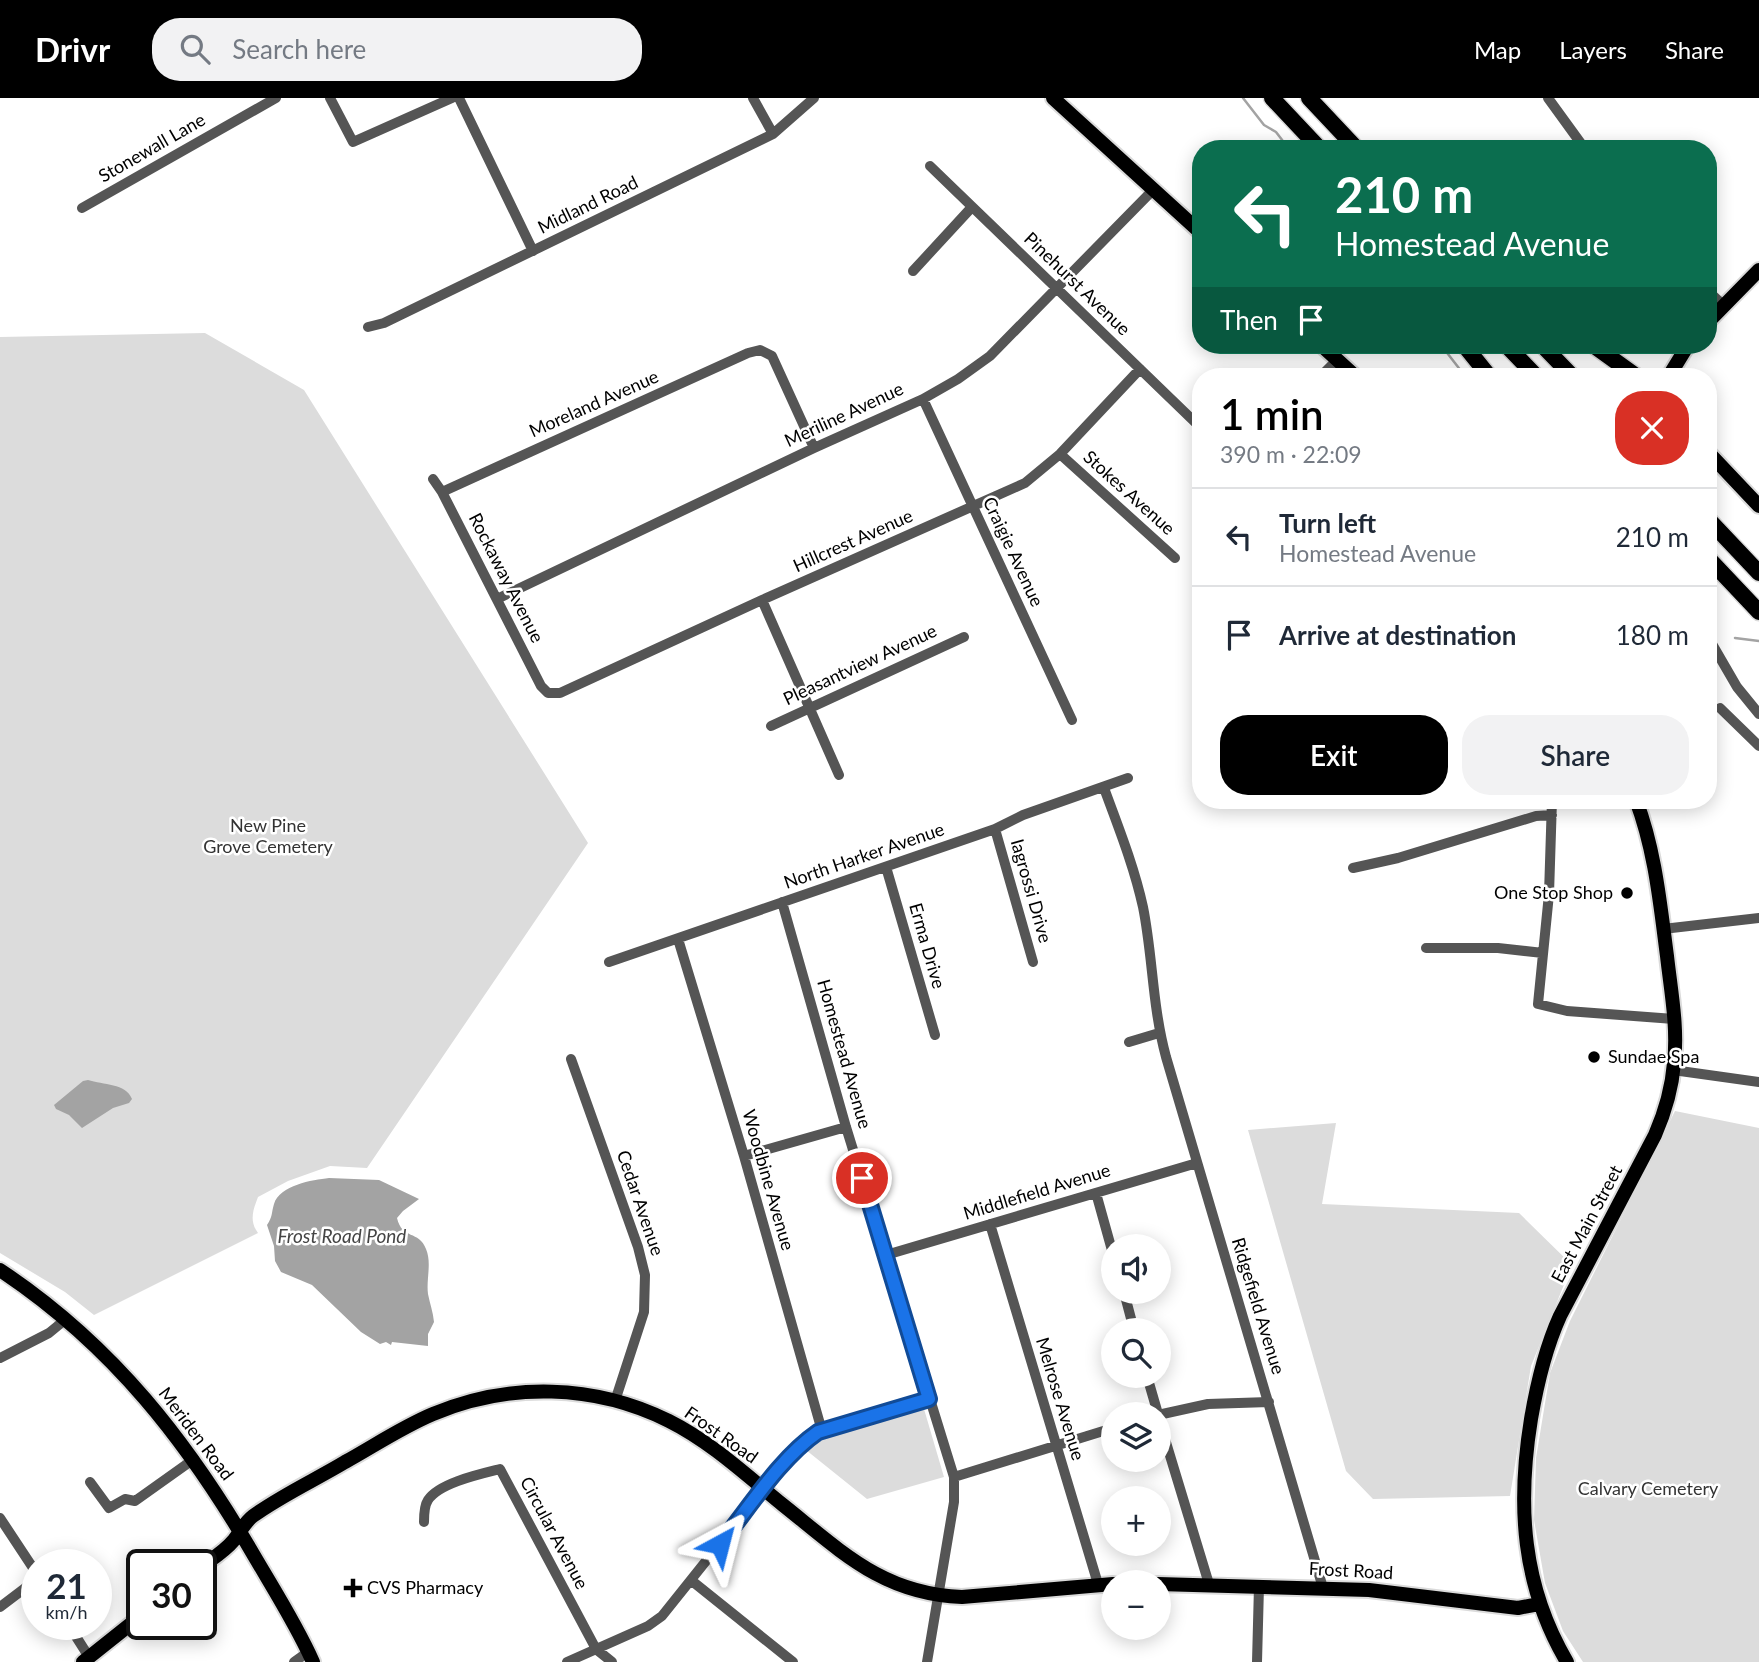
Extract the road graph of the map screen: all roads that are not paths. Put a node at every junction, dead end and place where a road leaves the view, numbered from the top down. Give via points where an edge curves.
1 (276, 98) edge
2 (330, 98) edge
3 (452, 98) edge
4 (459, 98) edge
5 (753, 98) edge
6 (814, 98) edge
7 (1053, 98) edge
8 (1272, 98) edge
9 (1308, 98) edge
10 (1548, 98) edge
11 (1337, 128) junction
12 (773, 135) junction
13 (1311, 140) edge
14 (1348, 140) edge
15 (1360, 140) edge
16 (1578, 140) edge
17 (930, 166) dead end
18 (1154, 189) junction
19 (972, 207) junction
20 (82, 208) dead end
21 (1192, 225) edge
22 (533, 251) junction
23 (1759, 270) edge
24 (913, 271) dead end
25 (1057, 289) junction
26 (1717, 299) edge
27 (1724, 306) junction
28 (1717, 313) edge
29 (368, 327) dead end
30 (1331, 354) edge
31 (1471, 354) edge
32 (1515, 354) edge
33 (1551, 354) edge
34 (1605, 354) edge
35 (1337, 359) junction
36 (1329, 368) edge
37 (1347, 368) edge
38 (1483, 368) edge
39 (1528, 368) edge
40 (1564, 368) edge
41 (1625, 368) edge
42 (1140, 369) junction
43 (923, 398) junction
44 (1192, 419) edge
45 (814, 448) junction
46 (1060, 454) junction
47 (1717, 462) edge
48 (433, 479) dead end
49 (442, 492) junction
50 (1759, 506) edge
51 (973, 508) junction
52 (1717, 529) edge
53 (1175, 558) dead end
54 (1717, 568) edge
55 (1759, 573) edge
56 (497, 599) junction
57 (762, 600) junction
58 (1759, 612) edge
59 (964, 637) dead end
60 (1717, 653) edge
61 (548, 693) joint
62 (808, 707) junction
63 (1720, 708) dead end
64 (1759, 713) edge
65 (1072, 720) dead end
66 (771, 726) dead end
67 (1759, 746) edge
68 (839, 775) dead end
69 (1128, 778) dead end
70 (1104, 788) junction
71 (1552, 809) edge
72 (1639, 809) edge
73 (1552, 815) junction
74 (995, 829) junction
75 (886, 867) junction
76 (1353, 868) dead end
77 (782, 902) junction
78 (1759, 918) edge
79 (1663, 929) junction
80 (678, 939) junction
81 (1426, 948) dead end
82 (1543, 953) junction
83 (610, 962) dead end
84 (1033, 962) dead end
85 (1674, 1019) junction
86 (1159, 1033) junction
87 (935, 1035) dead end
88 (1129, 1042) dead end
89 (570, 1059) dead end
90 (1673, 1070) junction
91 (1759, 1083) edge
92 (846, 1127) junction
93 (744, 1156) junction
94 (1197, 1163) junction
95 (1096, 1193) junction
96 (990, 1224) junction
97 (1107, 1234) edge
98 (886, 1255) junction
99 (0, 1270) edge
100 (66, 1318) junction
101 (0, 1357) edge
102 (929, 1399) junction
103 (615, 1401) junction
104 (1269, 1402) junction
105 (1171, 1412) edge
106 (822, 1431) junction
107 (1101, 1432) edge
108 (1056, 1445) junction
109 (1171, 1458) edge
110 (194, 1459) junction
111 (954, 1477) junction
112 (90, 1482) dead end
113 (763, 1489) junction
114 (0, 1518) edge
115 (424, 1522) dead end
116 (240, 1531) junction
117 (21, 1551) edge
118 (217, 1555) edge
119 (692, 1581) junction
120 (1098, 1584) joint
121 (1171, 1584) edge
122 (1209, 1584) junction
123 (1259, 1586) junction
124 (1323, 1588) junction
125 (21, 1589) edge
126 (938, 1595) junction
127 (1539, 1604) junction
128 (0, 1607) edge
129 (126, 1628) edge
130 (76, 1640) edge
131 (596, 1649) junction
132 (310, 1657) edge
133 (86, 1660) edge
134 (293, 1662) edge
135 (567, 1662) edge
136 (612, 1662) edge
137 (793, 1662) edge
138 (927, 1662) edge
139 (1257, 1662) edge
140 (1567, 1662) edge

1 - 20 street, Stonewall Lane
2 - 3 street via 353,142
4 - 22 street
5 - 12 street
6 - 12 street, Midland Road
7 - 18 main road
8 - 13 highway
9 - 11 highway
10 - 16 street
11 - 14 highway
11 - 15 highway
12 - 22 street, Midland Road
17 - 19 street, Pinehurst Avenue
18 - 21 main road
18 - 25 street, Meriline Avenue
19 - 24 street
19 - 25 street, Pinehurst Avenue
22 - 29 street, Midland Road
23 - 27 main road
25 - 42 street, Pinehurst Avenue
25 - 43 street, Meriline Avenue via 990,356
26 - 27 street
27 - 28 main road
30 - 35 main road
31 - 38 highway
32 - 39 highway
33 - 40 highway
34 - 41 highway
35 - 36 street
35 - 37 main road
42 - 44 street, Pinehurst Avenue
42 - 46 street, Hillcrest Avenue
43 - 45 street, Meriline Avenue
43 - 51 street, Craigie Avenue
45 - 49 street, Moreland Avenue via 772,356 760,350
45 - 56 street, Meriline Avenue
46 - 51 street, Hillcrest Avenue via 1025,483
46 - 53 street, Stokes Avenue
47 - 50 main road
48 - 49 street, Rockaway Avenue
49 - 56 street, Rockaway Avenue
51 - 57 street, Hillcrest Avenue
51 - 65 street, Craigie Avenue
52 - 55 highway
54 - 58 highway
56 - 61 street, Rockaway Avenue
57 - 61 street, Hillcrest Avenue via 560,693
57 - 62 street
59 - 62 street, Pleasantview Avenue
60 - 64 street
62 - 66 street, Pleasantview Avenue
62 - 68 street
63 - 67 street
69 - 70 street, North Harker Avenue
70 - 74 street, North Harker Avenue
70 - 86 street, Ridgefield Avenue via 1141,900
71 - 73 street
72 - 79 main road, East Main Street via 1652,852
73 - 76 street
73 - 82 street
74 - 75 street, North Harker Avenue
74 - 84 street, Iagrossi Drive
75 - 77 street, North Harker Avenue
75 - 87 street, Erma Drive
77 - 80 street, North Harker Avenue
77 - 92 street, Homestead Avenue
78 - 79 street
79 - 85 main road, East Main Street
80 - 83 street, North Harker Avenue
80 - 93 street, Woodbine Avenue
81 - 82 street
82 - 85 street via 1538,1004 1560,1011
85 - 90 main road, East Main Street
86 - 88 street
86 - 94 street, Ridgefield Avenue
89 - 103 street, Cedar Avenue via 645,1275 644,1312
90 - 91 street
90 - 127 main road, East Main Street via 1655,1135 1565,1306 1540,1374 1523,1493 1525,1542
92 - 93 street
92 - 98 street, Homestead Avenue
93 - 106 street, Woodbine Avenue
94 - 95 street, Middlefield Avenue
94 - 104 street, Ridgefield Avenue
95 - 96 street, Middlefield Avenue
95 - 97 street
96 - 98 street, Middlefield Avenue
96 - 108 street, Melrose Avenue
98 - 102 street, Homestead Avenue
99 - 100 main road, Meriden Road
100 - 101 street
100 - 110 main road, Meriden Road via 131,1382
102 - 106 street
102 - 111 street, Homestead Avenue
103 - 113 main road, Frost Road via 688,1432
103 - 116 main road, Frost Road via 576,1392 537,1391 458,1404 409,1425 254,1515
104 - 105 street via 1208,1404
104 - 124 street, Ridgefield Avenue
106 - 113 street via 790,1457
107 - 108 street
108 - 111 street
108 - 120 street, Melrose Avenue
109 - 122 street
110 - 112 street via 135,1501 125,1499 109,1508
110 - 116 main road, Meriden Road
111 - 126 street, Homestead Avenue
113 - 119 street
113 - 126 main road, Frost Road via 871,1573
114 - 117 street
115 - 131 street, Circular Avenue via 426,1502 436,1492 499,1469
116 - 118 main road, Frost Road
116 - 132 main road, Meriden Road
119 - 131 street via 648,1626
119 - 137 street
120 - 126 main road, Frost Road
121 - 122 main road, Frost Road
122 - 123 main road, Frost Road
123 - 124 main road, Frost Road
123 - 139 street
124 - 127 main road, Frost Road via 1518,1608
125 - 128 street
126 - 138 street, Homestead Avenue
127 - 140 main road, East Main Street
129 - 133 main road
130 - 133 street
131 - 135 street
131 - 136 street, Circular Avenue
132 - 134 street

